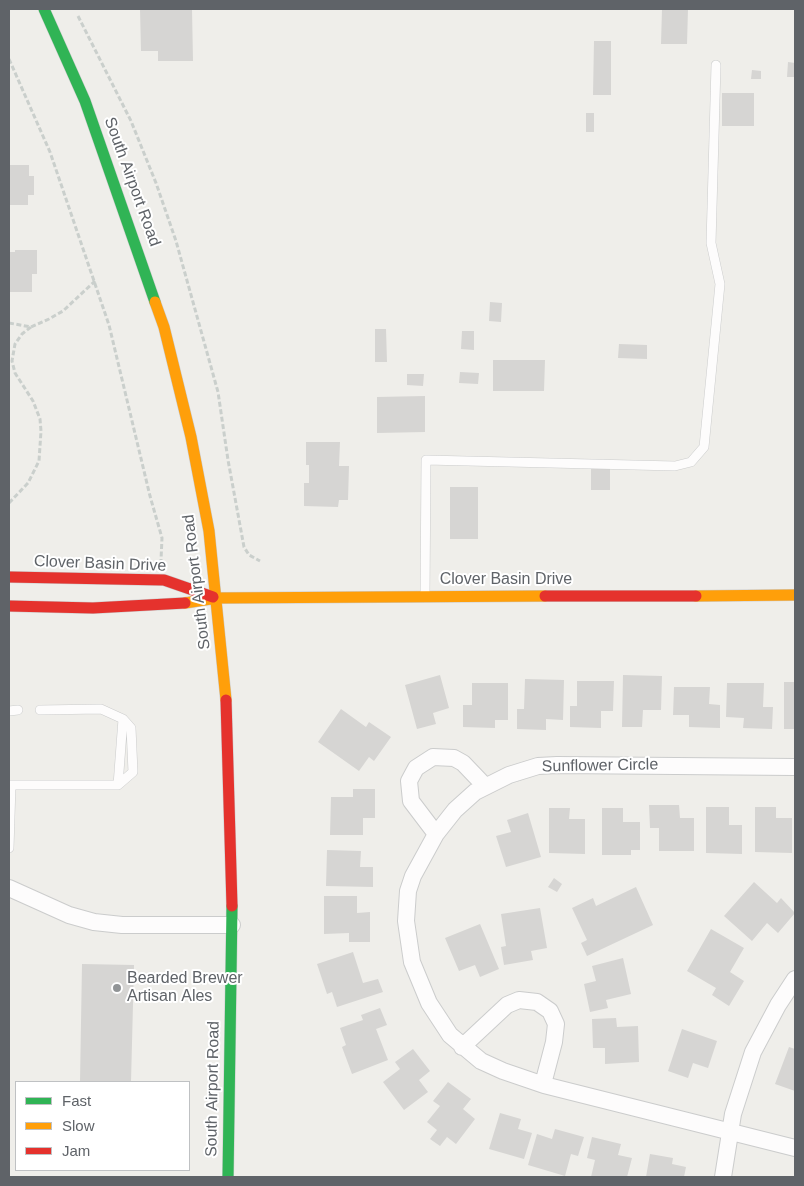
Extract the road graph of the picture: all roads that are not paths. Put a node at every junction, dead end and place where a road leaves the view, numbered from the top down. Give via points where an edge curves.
1 (44, 9) edge
2 (716, 65) dead end
3 (9, 577) edge
4 (795, 595) edge
5 (426, 597) junction
6 (217, 598) junction
7 (9, 606) edge
8 (40, 710) dead end
9 (123, 718) junction
10 (795, 767) edge
11 (10, 785) edge
12 (118, 785) junction
13 (485, 786) junction
14 (436, 834) junction
15 (9, 848) edge
16 (9, 888) edge
17 (232, 925) junction
18 (795, 979) edge
19 (462, 1047) junction
20 (543, 1084) junction
21 (730, 1132) junction
22 (795, 1148) edge
23 (228, 1177) edge
24 (723, 1177) edge

1 - 6 main road, South Airport Road via 85,101 164,327 191,437 209,531
2 - 5 lane via 711,243 720,284 704,447 691,462 675,466 426,460
3 - 6 main road, Clover Basin Drive via 164,580
4 - 5 main road, Clover Basin Drive
5 - 6 main road, Clover Basin Drive
6 - 7 main road, Clover Basin Drive via 168,605 93,608
6 - 17 main road, South Airport Road via 228,724
8 - 9 lane via 101,709
9 - 12 lane
9 - 12 lane via 131,728 133,772
10 - 13 street, Sunflower Circle via 548,765 514,773
11 - 12 lane
11 - 15 lane
13 - 14 street, Sunflower Circle via 455,810
13 - 14 street via 454,758 433,758 416,768 409,781 411,801
14 - 19 street, Sunflower Circle via 410,883 406,910 408,940 416,977 429,1003
16 - 17 street via 69,915 94,922
17 - 23 main road, South Airport Road
18 - 21 street via 753,1052
19 - 20 street, Sunflower Circle via 489,1065
19 - 20 street via 510,1003 527,1000 539,1003 550,1011 556,1024
20 - 21 street, Sunflower Circle
21 - 22 street, Sunflower Circle
21 - 24 street

